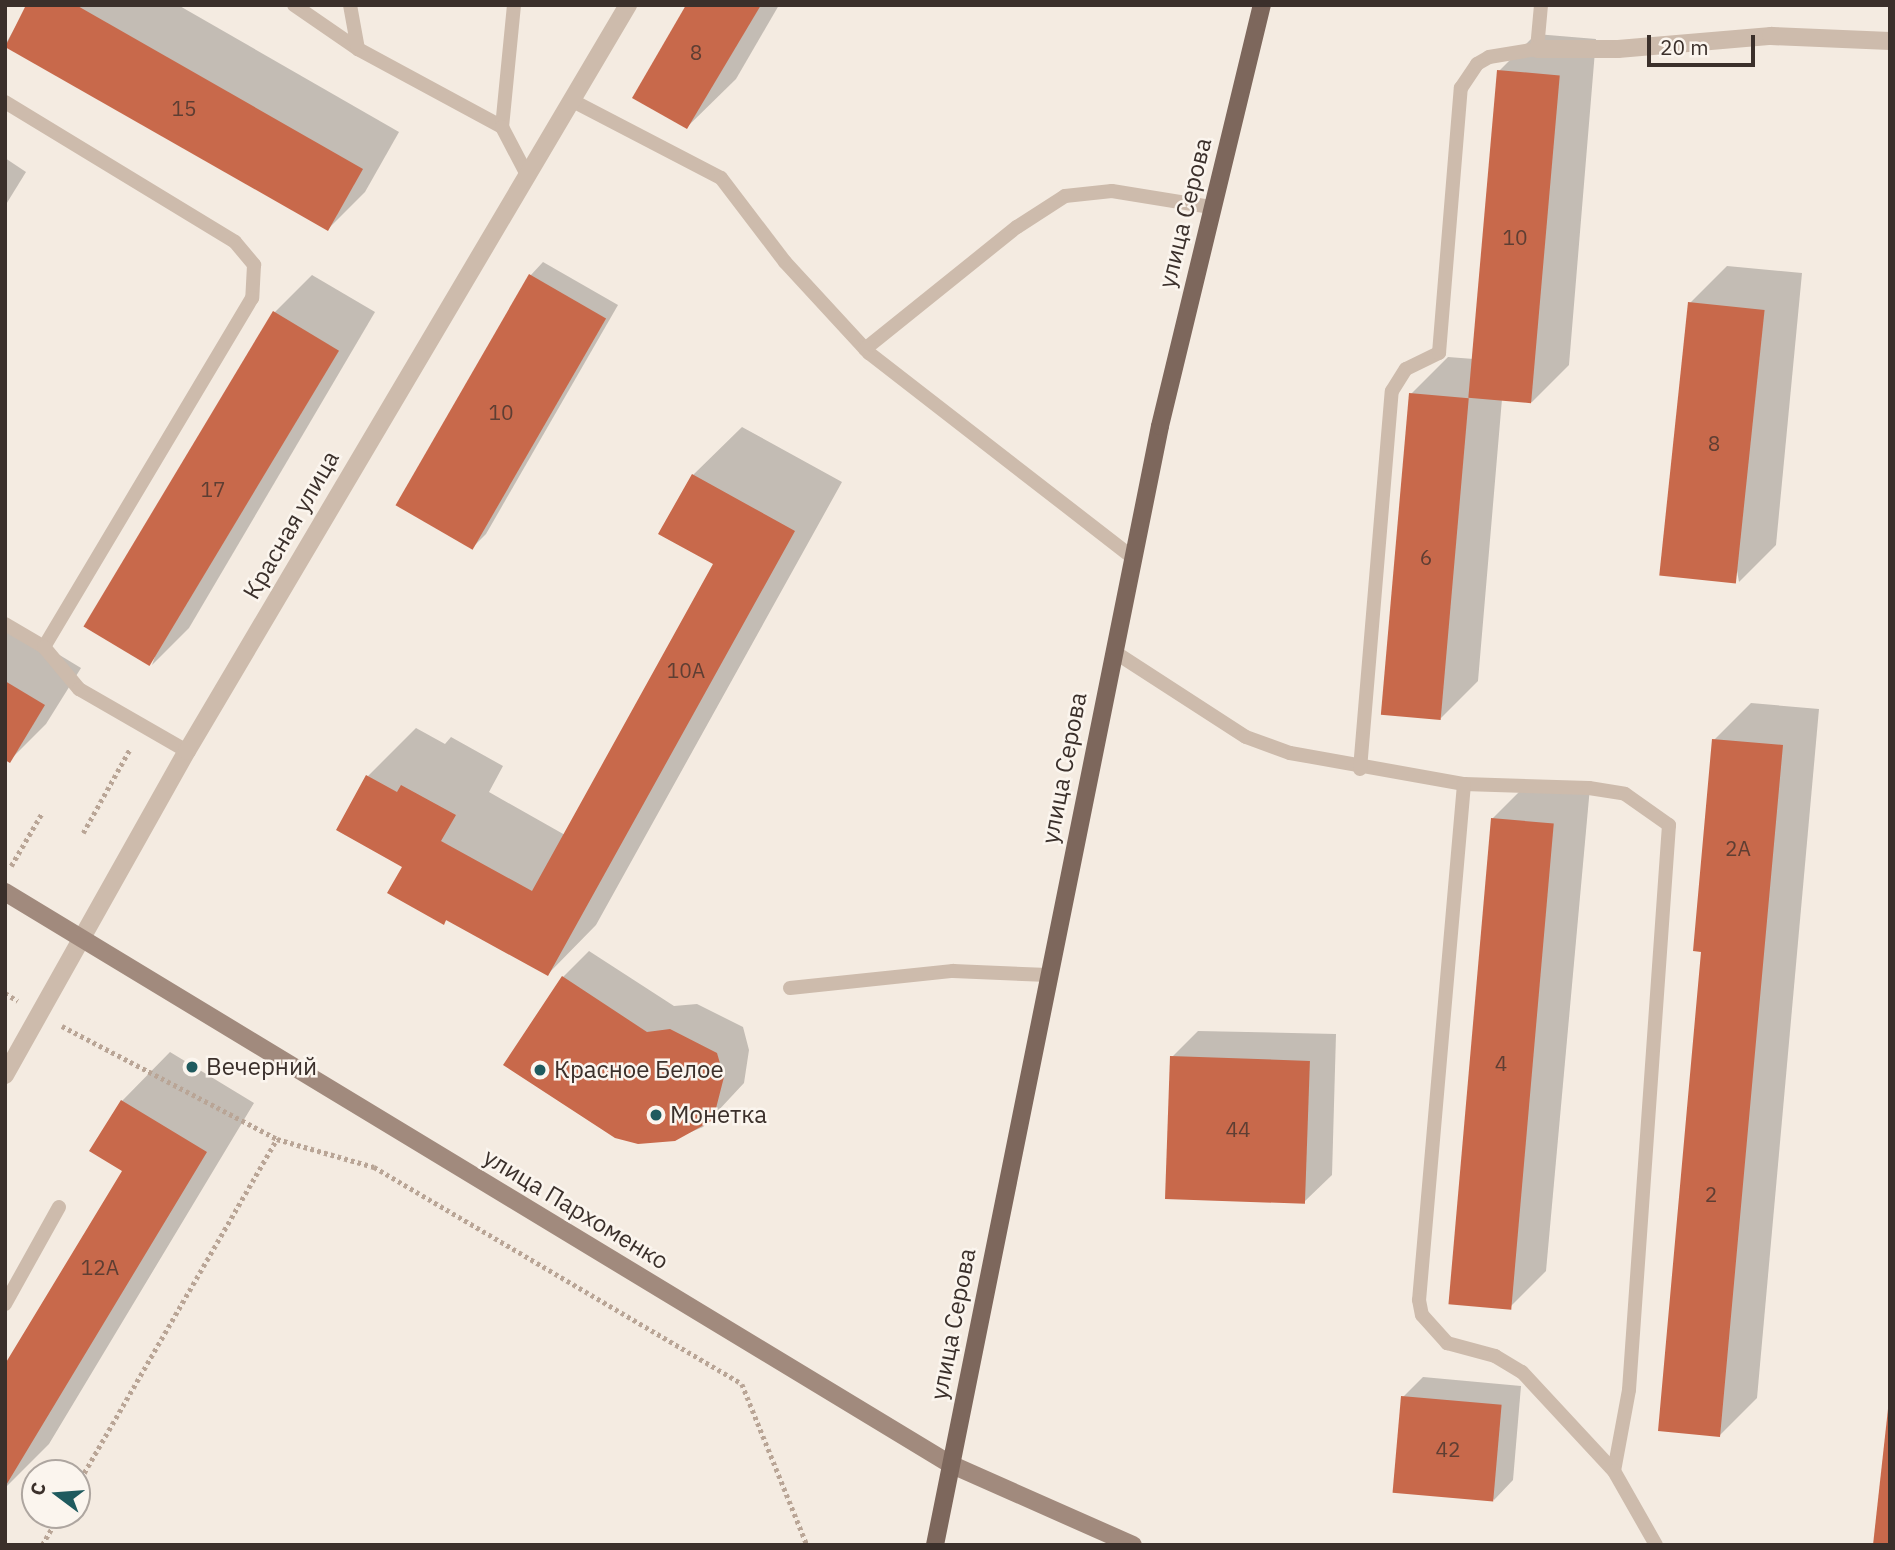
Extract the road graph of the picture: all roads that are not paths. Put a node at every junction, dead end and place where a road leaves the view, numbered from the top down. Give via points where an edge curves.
1 (294, 5) edge
2 (350, 5) edge
3 (514, 5) edge
4 (628, 5) edge
5 (1262, 5) edge
6 (1541, 5) edge
7 (1890, 41) edge
8 (1537, 49) junction
9 (358, 50) junction
10 (572, 100) junction
11 (5, 102) edge
12 (502, 127) junction
13 (526, 173) junction
14 (1211, 207) junction
15 (865, 349) junction
16 (1132, 557) junction
17 (5, 624) edge
18 (44, 647) junction
19 (1113, 651) junction
20 (187, 751) junction
21 (1360, 769) junction
22 (1464, 784) junction
23 (5, 892) edge
24 (79, 940) junction
25 (1048, 975) junction
26 (790, 988) dead end
27 (5, 1075) edge
28 (59, 1207) dead end
29 (5, 1304) edge
30 (950, 1464) junction
31 (1614, 1471) junction
32 (934, 1545) edge
33 (1133, 1545) edge
34 (1656, 1545) edge

1 - 9 lane
2 - 9 lane
3 - 12 lane
4 - 10 street, Красная улица
5 - 14 main road, улица Серова
6 - 8 lane
7 - 8 street via 1772,36 1618,49
8 - 21 lane via 1489,57 1477,64 1461,88 1439,353 1406,369 1390,405
9 - 12 lane
10 - 13 street, Красная улица
10 - 15 lane via 721,178 785,262
11 - 18 lane via 234,242 254,264 252,298
12 - 13 lane
13 - 20 street, Красная улица
14 - 15 lane via 1112,191 1065,196 1017,227
14 - 16 main road, улица Серова
15 - 16 lane
16 - 19 main road, улица Серова
17 - 18 lane
18 - 20 lane via 79,689
19 - 21 lane via 1246,737
19 - 25 main road, улица Серова
20 - 24 street, Красная улица
21 - 22 lane
22 - 31 lane via 1419,1300 1422,1315 1447,1343 1495,1356 1522,1372
22 - 31 lane via 1589,788 1625,794 1669,825 1629,1391
23 - 24 main road, улица Пархоменко
24 - 27 street, Красная улица
24 - 30 main road, улица Пархоменко
25 - 26 lane via 953,971
25 - 30 main road, улица Серова
28 - 29 lane
30 - 32 main road, улица Серова
30 - 33 main road, улица Пархоменко
31 - 34 lane

